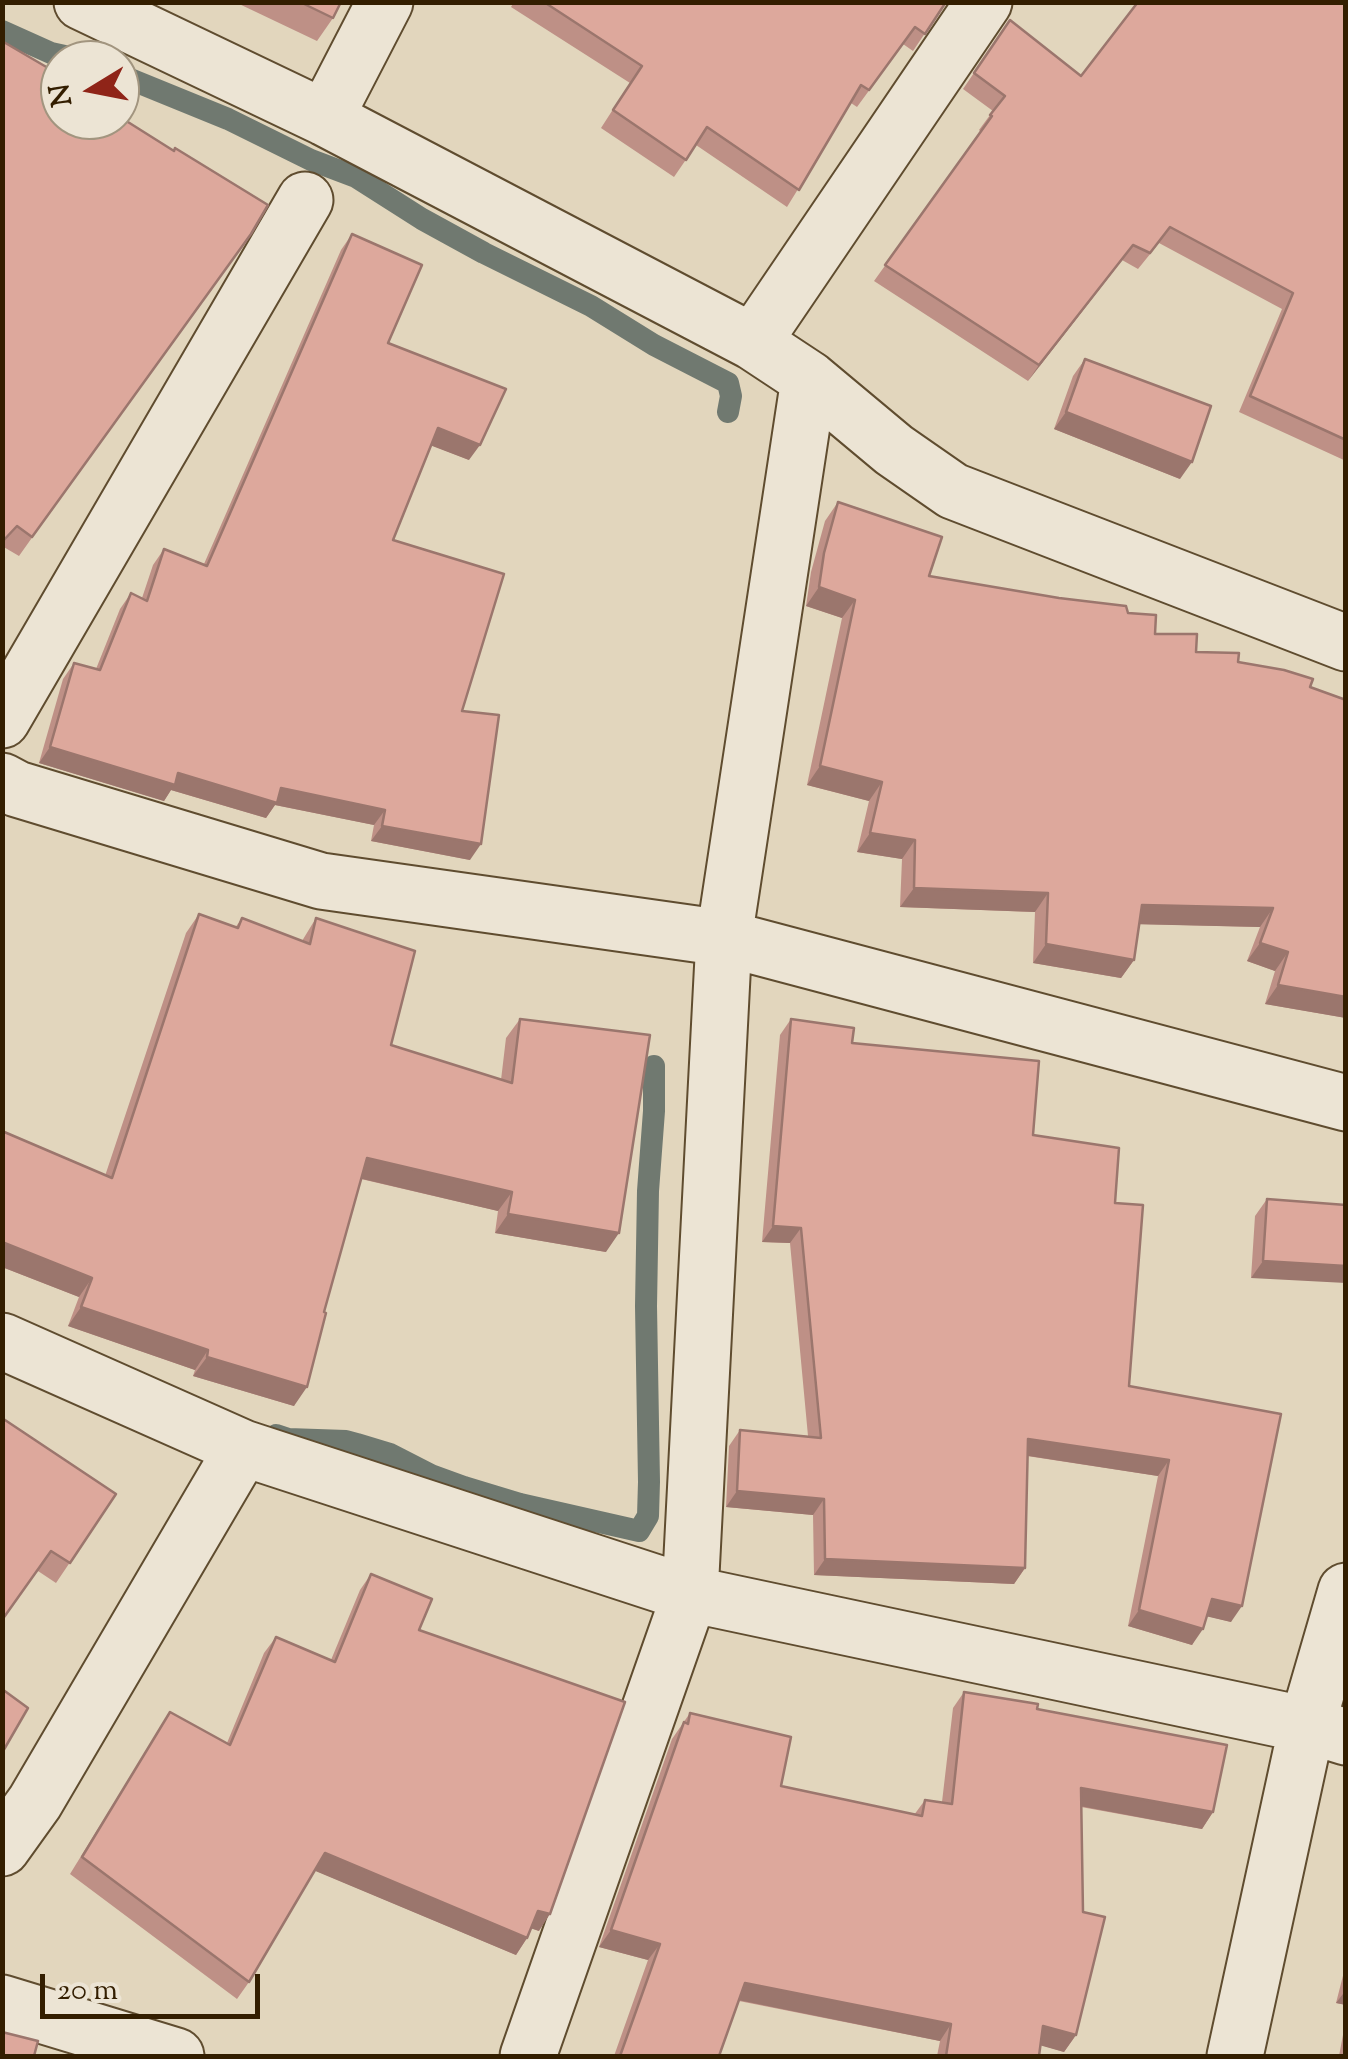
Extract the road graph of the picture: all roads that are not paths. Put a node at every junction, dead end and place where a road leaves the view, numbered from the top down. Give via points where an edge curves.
1 (82, 2) edge
2 (385, 2) edge
3 (984, 2) edge
4 (326, 118) junction
5 (305, 200) dead end
6 (752, 342) junction
7 (809, 380) junction
8 (1346, 644) edge
9 (2, 720) edge
10 (2, 780) edge
11 (724, 938) junction
12 (1346, 1103) edge
13 (2, 1341) edge
14 (243, 1448) junction
15 (1346, 1592) edge
16 (690, 1594) junction
17 (1326, 1731) edge
18 (2, 1848) edge
19 (2, 2003) edge
20 (176, 2056) edge
21 (528, 2056) edge
22 (1235, 2056) edge

1 - 4 street
2 - 4 street
3 - 6 street
4 - 6 street
5 - 9 street
6 - 7 street
7 - 8 street via 954,491
7 - 11 street
10 - 11 street via 321,881
11 - 12 street
11 - 16 street
13 - 14 street
14 - 16 street
14 - 18 street via 36,1802
15 - 17 street
16 - 17 street
16 - 21 street
17 - 22 street
19 - 20 street

